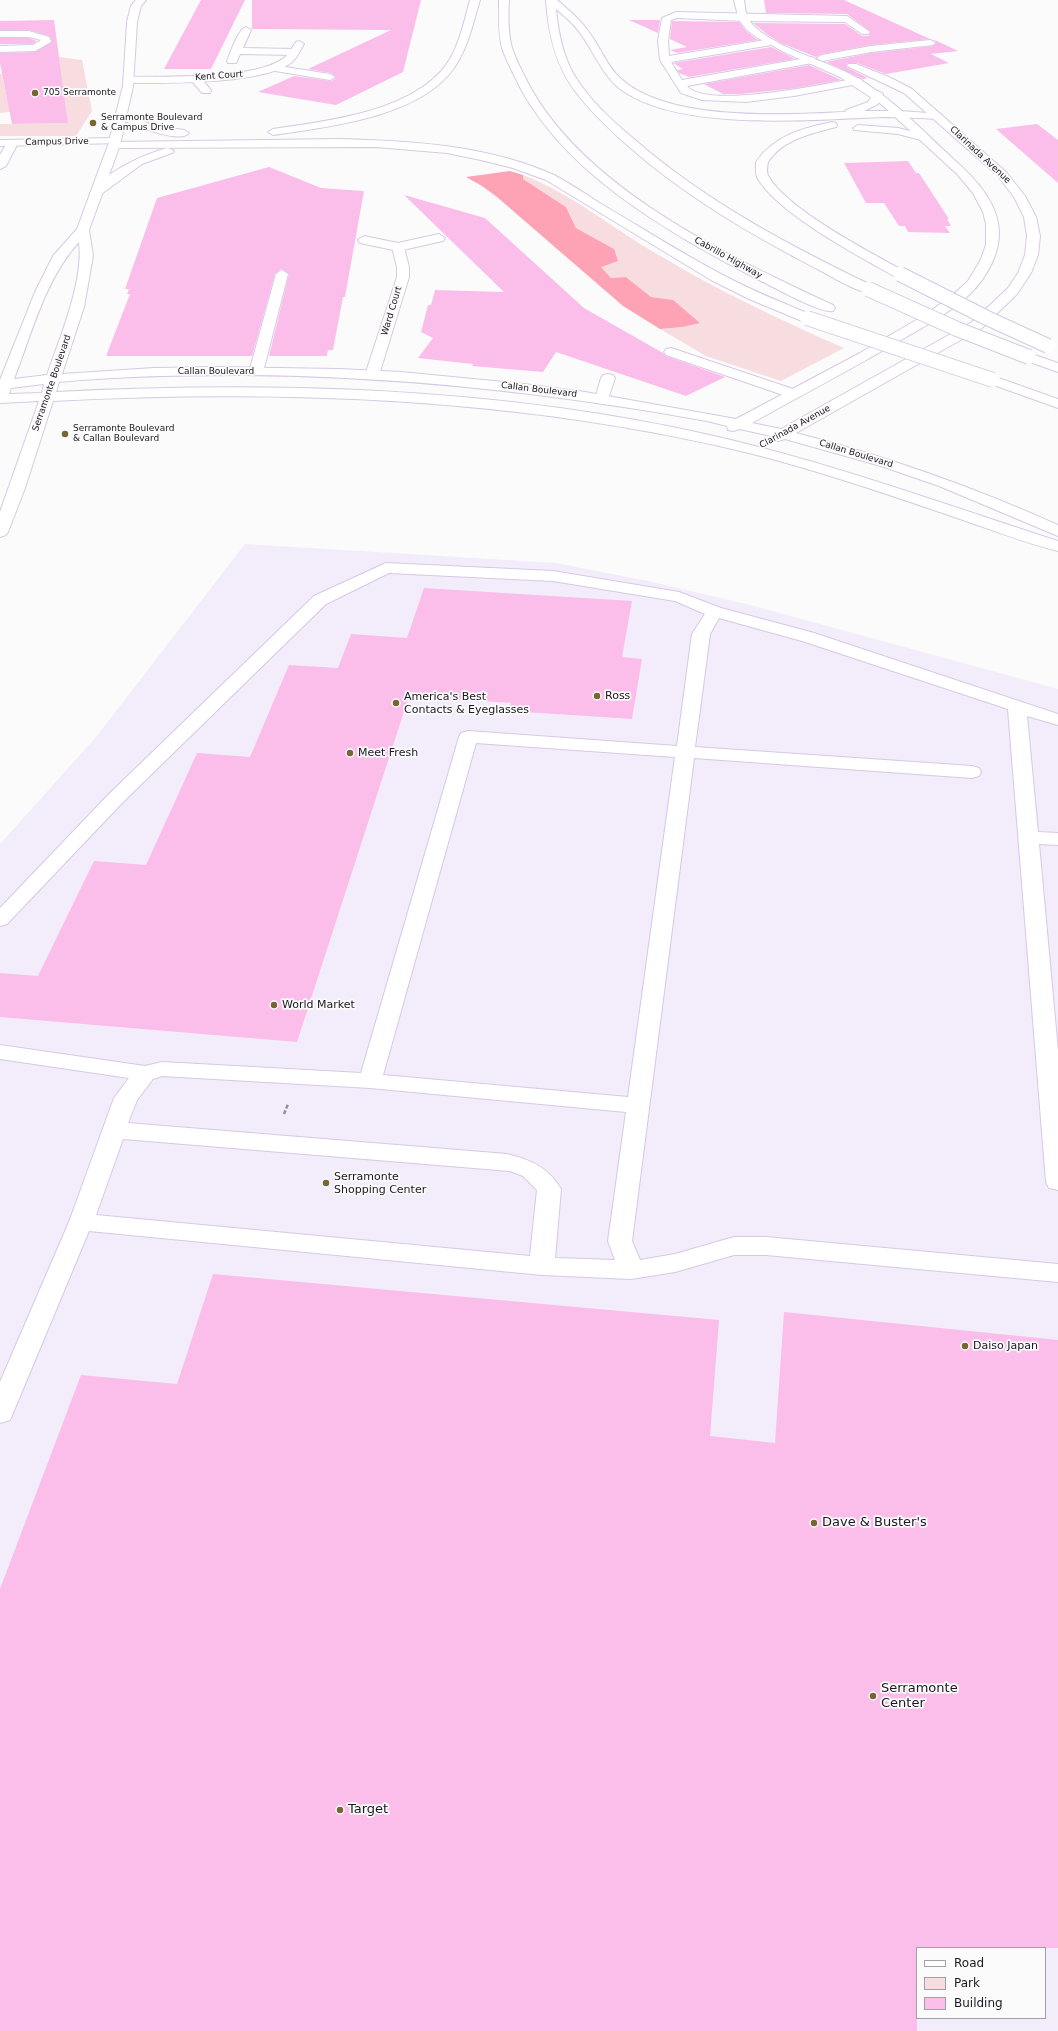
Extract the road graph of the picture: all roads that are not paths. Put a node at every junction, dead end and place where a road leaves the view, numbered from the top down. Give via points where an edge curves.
1 (141, 0) edge
2 (475, 0) edge
3 (504, 0) edge
4 (552, 0) edge
5 (739, 0) edge
6 (743, 17) junction
7 (246, 30) dead end
8 (866, 32) dead end
9 (0, 34) edge
10 (771, 42) junction
11 (930, 43) dead end
12 (0, 49) edge
13 (817, 59) junction
14 (665, 60) junction
15 (272, 68) junction
16 (330, 77) dead end
17 (195, 78) junction
18 (128, 80) junction
19 (858, 81) junction
20 (680, 84) junction
21 (206, 91) dead end
22 (878, 94) junction
23 (120, 115) junction
24 (902, 116) junction
25 (937, 116) junction
26 (784, 118) junction
27 (291, 129) junction
28 (792, 138) junction
29 (925, 138) junction
30 (115, 141) junction
31 (0, 143) edge
32 (12, 143) junction
33 (204, 144) junction
34 (0, 166) edge
35 (96, 193) junction
36 (83, 230) junction
37 (439, 238) dead end
38 (364, 240) dead end
39 (398, 247) junction
40 (282, 274) dead end
41 (1053, 348) edge
42 (671, 352) dead end
43 (1058, 368) edge
44 (256, 372) junction
45 (372, 375) junction
46 (54, 378) junction
47 (608, 378) dead end
48 (993, 380) junction
49 (3, 384) edge
50 (794, 394) junction
51 (48, 396) junction
52 (602, 398) junction
53 (0, 399) edge
54 (1058, 404) edge
55 (740, 423) junction
56 (784, 434) junction
57 (710, 440) junction
58 (754, 450) junction
59 (0, 532) edge
60 (1058, 532) edge
61 (1058, 546) edge
62 (715, 612) junction
63 (1017, 705) junction
64 (1058, 720) edge
65 (687, 753) junction
66 (972, 772) dead end
67 (1028, 837) junction
68 (1058, 839) edge
69 (0, 920) edge
70 (0, 1052) edge
71 (145, 1073) junction
72 (370, 1081) junction
73 (638, 1106) junction
74 (114, 1130) junction
75 (1058, 1182) edge
76 (81, 1222) junction
77 (542, 1266) junction
78 (631, 1270) junction
79 (1058, 1273) edge
80 (0, 1413) edge

1 - 18 main road via 136,6 132,22
2 - 27 main road via 452,63 442,77 431,86 373,112
3 - 48 main road, Cabrillo Highway, bridge via 506,42 517,76 539,111 572,149 620,190 682,233 734,262 901,342
4 - 26 main road via 587,36 610,73 624,87 636,94 696,111 744,117
4 - 43 main road, bridge via 555,38 567,70 586,99 628,140 677,180 777,243 868,289 943,323
5 - 6 main road
6 - 8 main road via 847,19
6 - 10 main road, Clarinada Avenue via 754,31
6 - 14 main road via 669,17 662,52
7 - 15 main road, Kent Court via 234,56 297,48 286,62
9 - 12 main road via 31,34 41,36 46,42 34,48
10 - 13 main road, Clarinada Avenue
10 - 14 main road
11 - 13 main road via 872,49
13 - 19 main road, Clarinada Avenue
13 - 20 main road
13 - 25 main road, Clarinada Avenue via 862,70 894,83 908,91
14 - 20 main road
15 - 16 main road
15 - 17 main road, Kent Court via 239,75
17 - 18 main road, Kent Court
17 - 21 main road
18 - 23 main road
19 - 20 main road via 734,99 695,95 685,91
19 - 22 main road, Clarinada Avenue
22 - 24 main road, Clarinada Avenue
22 - 26 main road via 873,103 857,110
23 - 27 main road via 147,127 172,132 216,134
23 - 30 main road
24 - 25 main road
24 - 26 main road
24 - 28 main road via 828,126
24 - 29 main road, Clarinada Avenue
25 - 56 main road, Clarinada Avenue via 995,167 1021,197 1029,211 1035,234 1034,251 1028,268 1012,293 977,325
27 - 30 main road via 227,136
28 - 29 main road via 844,128 891,130
28 - 41 main road, bridge via 772,150 764,160 762,172 766,182 781,197 818,224 900,274
29 - 50 main road, Clarinada Avenue via 972,183 987,206 993,238 986,262 976,279 960,296 868,354
30 - 32 main road, Campus Drive
30 - 33 main road
30 - 35 main road
31 - 32 main road, Campus Drive
32 - 34 main road
33 - 35 main road via 147,157 128,167
33 - 48 main road, bridge via 395,145 457,152 509,163 555,180 666,249 754,296 807,318
35 - 36 main road
36 - 46 main road, Serramonte Boulevard via 87,256 81,292
36 - 49 main road via 66,246 56,262
37 - 39 main road
38 - 39 main road
39 - 45 main road, Ward Court via 403,277
40 - 44 main road
42 - 50 main road
44 - 45 main road, Callan Boulevard
44 - 46 main road, Callan Boulevard via 132,373
45 - 52 main road, Callan Boulevard via 501,385
46 - 49 main road, Callan Boulevard
46 - 51 main road, Serramonte Boulevard
47 - 52 main road
48 - 54 main road, Cabrillo Highway
49 - 53 main road
50 - 55 main road, Clarinada Avenue
51 - 53 main road, Callan Boulevard
51 - 57 main road, Callan Boulevard via 211,390 335,392 550,412
51 - 59 main road, Serramonte Boulevard
52 - 55 main road, Callan Boulevard
55 - 56 main road, Callan Boulevard
55 - 57 main road, Clarinada Avenue
56 - 58 main road, Clarinada Avenue
56 - 60 main road, Callan Boulevard via 912,472 988,500
57 - 58 main road, Callan Boulevard
58 - 61 main road, Callan Boulevard via 872,483
62 - 63 main road via 808,637
62 - 65 main road via 701,634
62 - 69 main road via 679,597 553,576 386,568 320,600 116,798
63 - 64 main road
63 - 67 main road
65 - 66 main road
65 - 72 main road via 468,738
65 - 73 main road
67 - 68 main road
67 - 75 main road
70 - 71 main road
71 - 72 main road via 162,1069
71 - 74 main road via 126,1098
72 - 73 main road
73 - 78 main road via 620,1241
74 - 76 main road
74 - 77 main road via 491,1161 525,1167 539,1175 549,1189
76 - 77 main road
76 - 80 main road
77 - 78 main road
78 - 79 main road via 675,1262 734,1246 766,1246

